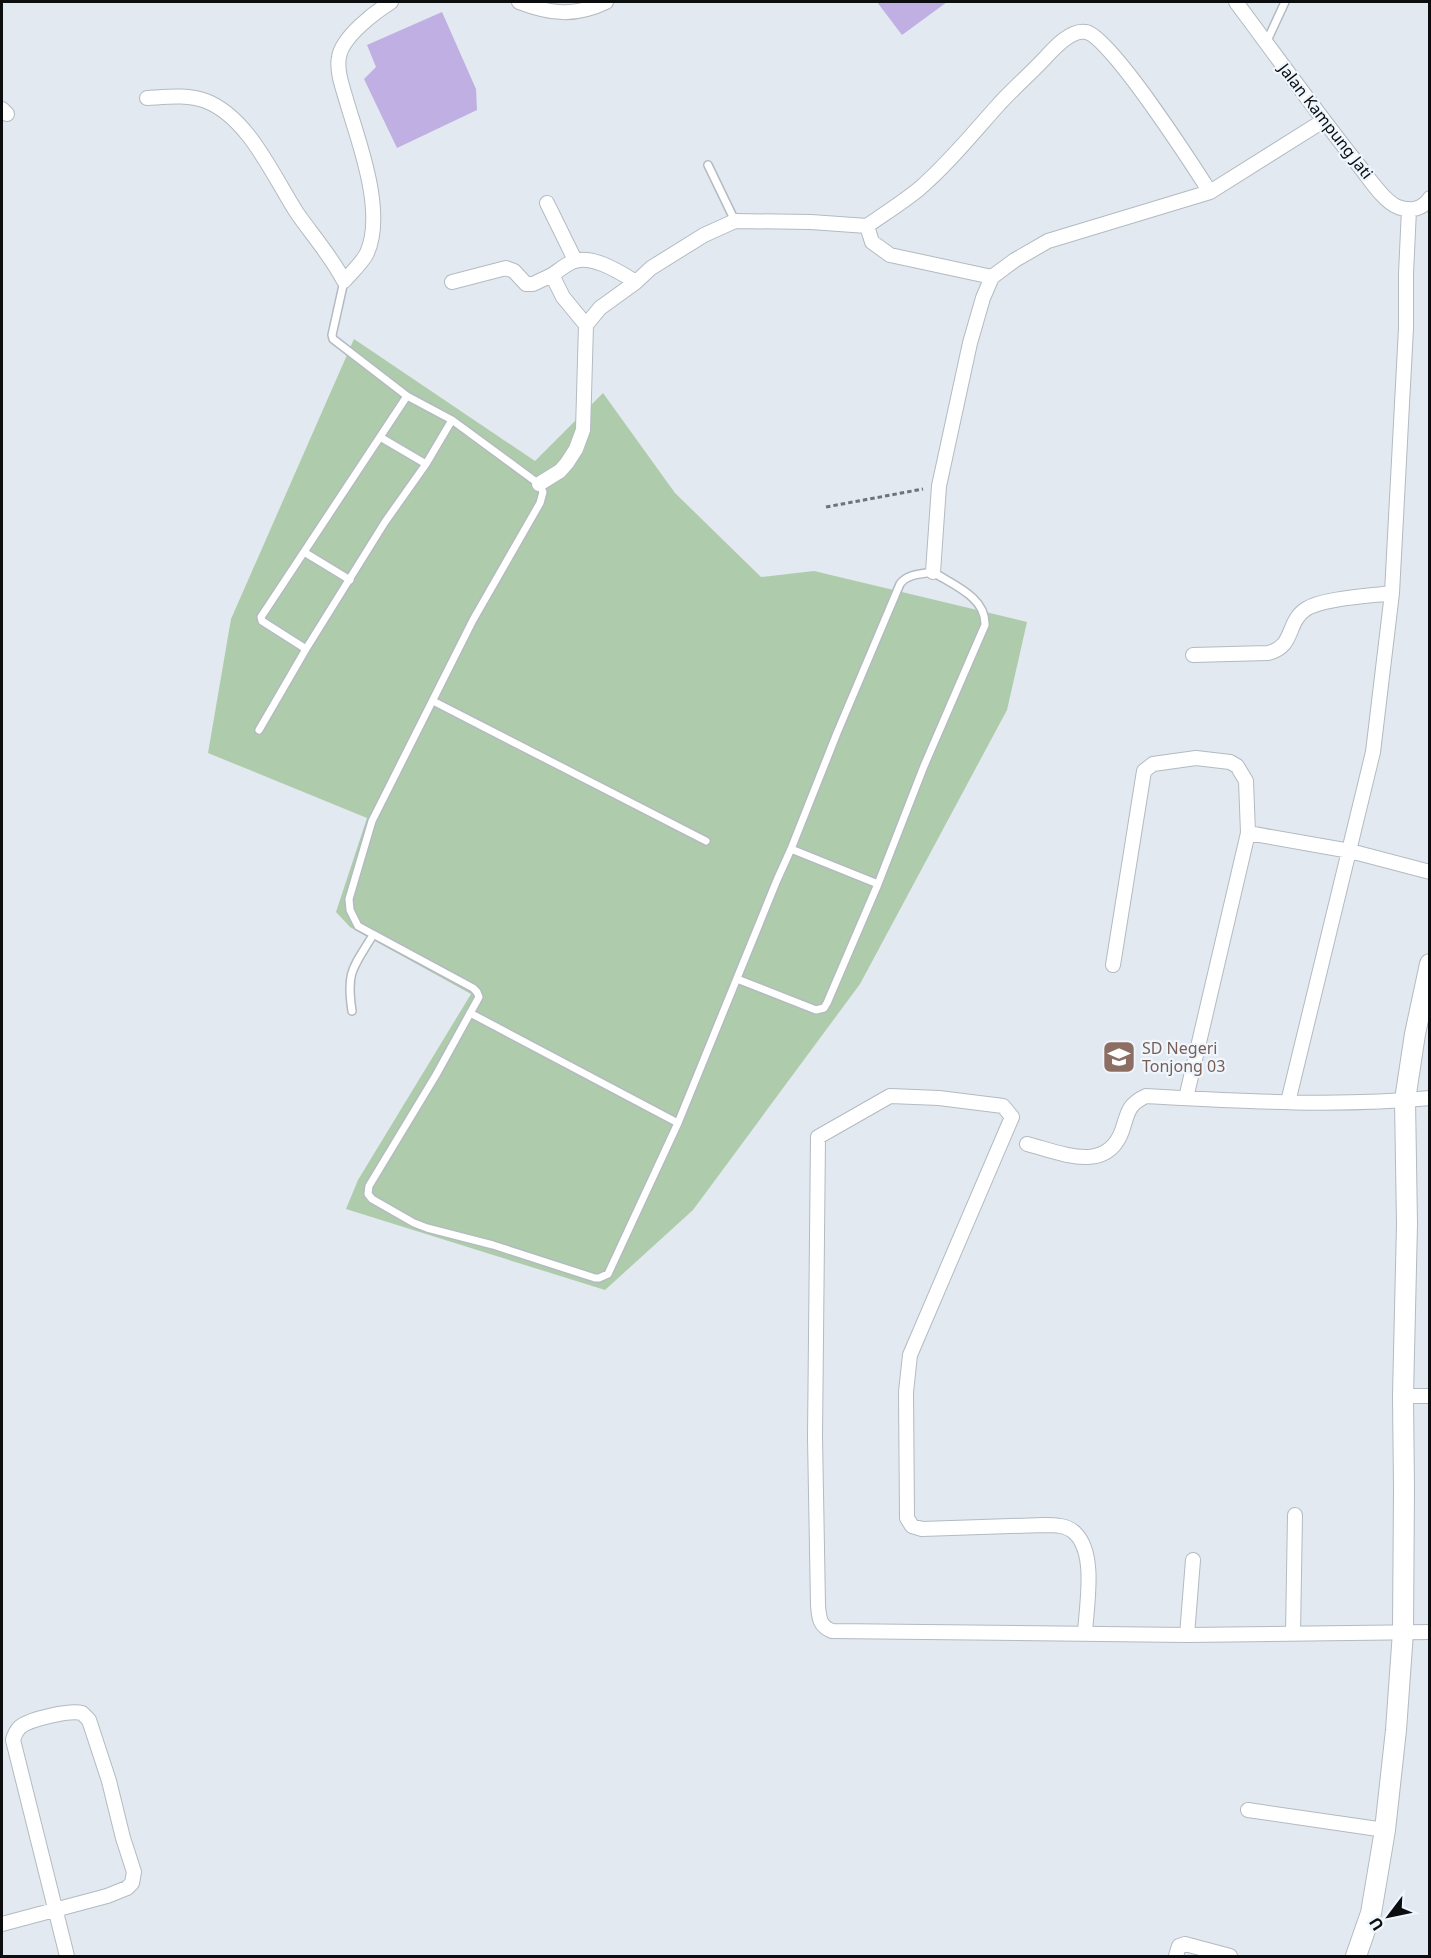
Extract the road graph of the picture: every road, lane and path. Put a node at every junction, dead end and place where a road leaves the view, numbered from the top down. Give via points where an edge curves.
1 (391, 2) edge
2 (519, 2) edge
3 (606, 2) edge
4 (1236, 2) edge
5 (1285, 2) edge
6 (1266, 43) junction
7 (147, 98) dead end
8 (1323, 121) junction
9 (708, 165) dead end
10 (1210, 192) junction
11 (1430, 198) edge
12 (547, 203) dead end
13 (1409, 209) junction
14 (735, 221) junction
15 (867, 226) junction
16 (574, 260) junction
17 (552, 275) junction
18 (992, 277) junction
19 (344, 281) junction
20 (452, 282) dead end
21 (636, 282) junction
22 (586, 325) junction
23 (406, 396) junction
24 (452, 420) junction
25 (380, 437) junction
26 (426, 464) junction
27 (539, 484) junction
28 (939, 486) junction
29 (826, 507) dead end
30 (304, 552) junction
31 (933, 572) junction
32 (350, 580) junction
33 (1392, 593) junction
34 (306, 649) junction
35 (1194, 655) dead end
36 (433, 701) junction
37 (259, 730) dead end
38 (1248, 833) junction
39 (706, 841) dead end
40 (791, 849) junction
41 (1350, 851) junction
42 (1430, 872) edge
43 (878, 884) junction
44 (373, 935) junction
45 (1430, 964) edge
46 (1113, 965) dead end
47 (737, 978) junction
48 (352, 1011) dead end
49 (470, 1013) junction
50 (1186, 1098) junction
51 (1430, 1098) edge
52 (1405, 1100) junction
53 (1288, 1102) junction
54 (678, 1123) junction
55 (1027, 1144) dead end
56 (1403, 1396) junction
57 (1430, 1396) edge
58 (1295, 1515) dead end
59 (1193, 1560) dead end
60 (1403, 1632) junction
61 (1430, 1632) edge
62 (1293, 1633) junction
63 (1085, 1634) junction
64 (1187, 1635) junction
65 (1248, 1810) dead end
66 (1385, 1830) junction
67 (56, 1910) junction
68 (2, 1924) edge
69 (67, 1956) edge
70 (1176, 1956) edge
71 (1230, 1956) edge
72 (1356, 1956) edge

1 - 19 street via 362,25 339,56 342,84 366,165 372,207 372,236 367,253
2 - 3 street via 554,12 589,10
4 - 6 street, Jalan Kampung Jati
5 - 6 lane
6 - 8 street, Jalan Kampung Jati
7 - 19 street via 180,96 205,101 226,113 243,130
8 - 10 street
8 - 13 street, Jalan Kampung Jati via 1384,196 1398,207
9 - 14 lane
10 - 15 street via 1160,116 1116,60 1095,35 1082,31 1054,48 922,186
10 - 18 street via 1048,241
11 - 13 street via 1425,205
12 - 16 street
13 - 33 street
14 - 15 street
14 - 21 street via 681,247
15 - 18 street via 872,242 890,255
16 - 17 street
16 - 21 street via 609,266
17 - 20 street via 526,285 506,268
17 - 22 street
18 - 28 street via 970,343
19 - 23 lane via 333,338
21 - 22 street via 600,308
22 - 27 street via 583,430 567,463
23 - 24 lane
23 - 25 lane
24 - 26 lane
24 - 27 lane
25 - 26 lane
25 - 30 lane
26 - 32 lane
27 - 36 lane via 543,492 540,503 473,620
28 - 29 path
28 - 31 street
30 - 32 lane
30 - 34 lane via 261,618
31 - 40 lane via 902,580
31 - 43 lane via 979,602 985,625
32 - 34 lane
33 - 35 street via 1312,605 1300,614 1280,650
33 - 41 street via 1373,752
34 - 37 lane
36 - 39 lane
36 - 44 lane via 372,821 349,898 358,926
38 - 41 street
38 - 46 street via 1246,781 1237,766 1196,758 1148,767 1142,775
38 - 50 street
40 - 43 lane
40 - 47 lane
41 - 42 street
41 - 53 street
43 - 47 lane via 824,1008 816,1010
44 - 48 lane via 351,971
44 - 49 lane via 473,988 479,997
45 - 52 street via 1414,1034
47 - 54 lane
49 - 54 lane
49 - 54 lane via 368,1189 370,1197 414,1223 595,1278 605,1276
50 - 53 street
50 - 55 street via 1146,1096 1135,1101 1115,1146 1101,1156 1068,1155
51 - 52 street
52 - 53 street
52 - 56 street
56 - 57 street
56 - 60 street
58 - 62 street
59 - 64 street
60 - 61 street
60 - 62 street
60 - 66 street
62 - 64 street
63 - 63 street via 832,1630 819,1619 815,1437 818,1137 890,1096 1003,1106 1012,1117 910,1355 906,1392 907,1518 912,1526 922,1529 1044,1525 1064,1526 1076,1533 1088,1563
63 - 64 street
65 - 66 street
66 - 72 street via 1371,1913
67 - 67 street via 13,1740 22,1726 58,1713 78,1712 89,1720 134,1878 125,1889
67 - 68 street
67 - 69 street
70 - 71 street via 1179,1946 1185,1944

